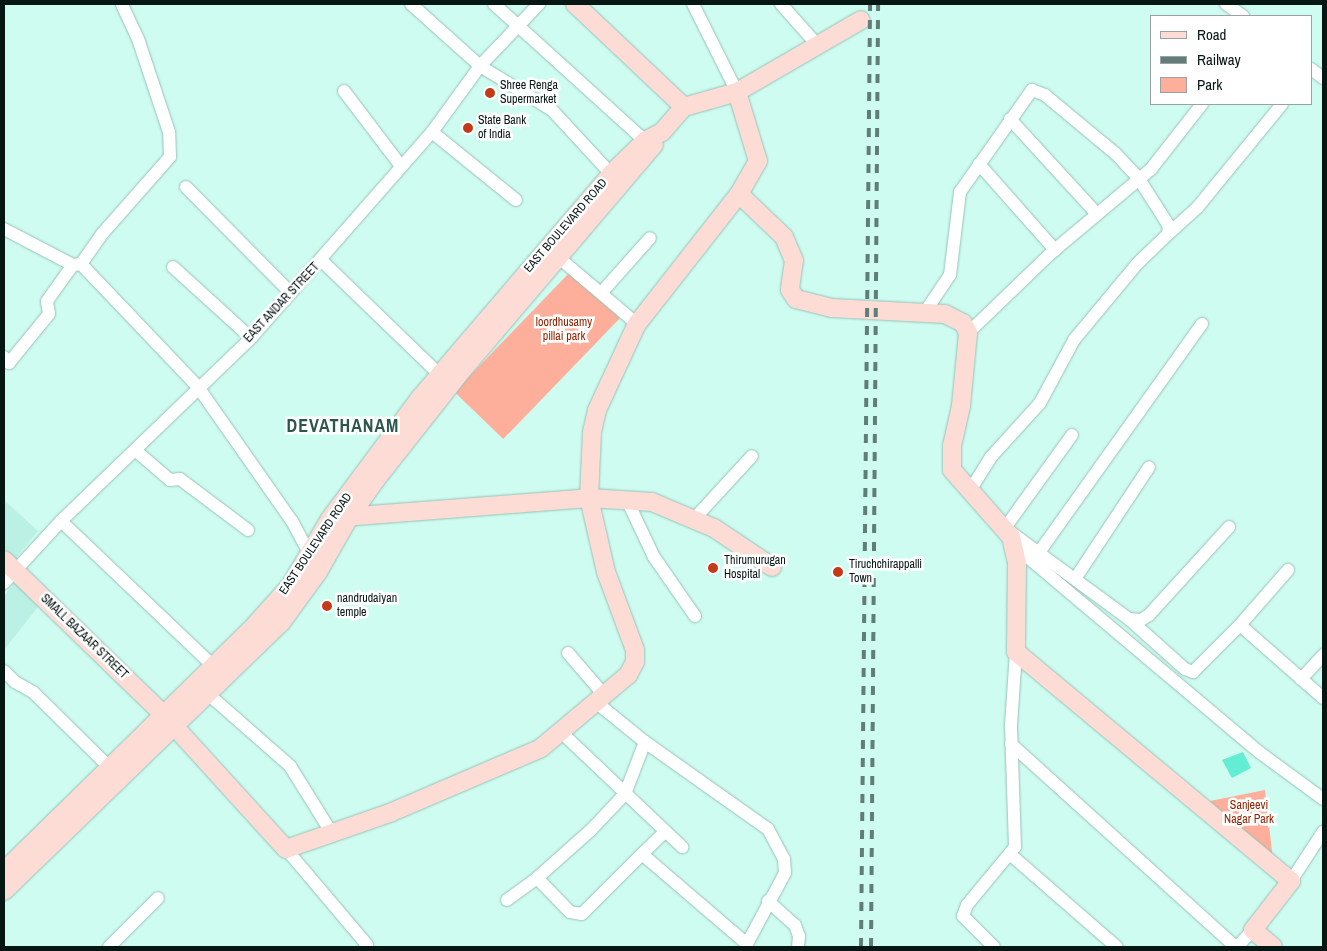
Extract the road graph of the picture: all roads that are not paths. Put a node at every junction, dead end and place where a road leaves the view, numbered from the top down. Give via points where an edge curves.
1 (122, 4) edge
2 (411, 4) edge
3 (494, 4) edge
4 (539, 4) edge
5 (575, 4) edge
6 (693, 4) edge
7 (782, 4) edge
8 (1226, 4) edge
9 (1242, 15) edge
10 (861, 20) dead end
11 (518, 25) junction
12 (819, 47) junction
13 (480, 66) junction
14 (1312, 69) edge
15 (1323, 78) edge
16 (344, 91) dead end
17 (738, 92) junction
18 (1201, 105) edge
19 (1281, 105) edge
20 (684, 107) junction
21 (1010, 119) junction
22 (432, 132) junction
23 (662, 132) junction
24 (645, 142) junction
25 (979, 164) junction
26 (401, 166) junction
27 (611, 174) junction
28 (1139, 179) junction
29 (186, 187) dead end
30 (738, 194) junction
31 (516, 200) dead end
32 (1097, 214) junction
33 (4, 229) edge
34 (1168, 234) junction
35 (650, 238) dead end
36 (1055, 250) junction
37 (558, 257) junction
38 (322, 261) junction
39 (77, 264) junction
40 (173, 267) dead end
41 (602, 292) junction
42 (291, 293) junction
43 (926, 312) junction
44 (637, 324) junction
45 (1202, 324) dead end
46 (968, 333) junction
47 (251, 338) junction
48 (4, 357) edge
49 (440, 375) junction
50 (198, 387) junction
51 (1072, 436) dead end
52 (135, 450) junction
53 (752, 456) dead end
54 (1149, 467) dead end
55 (970, 491) junction
56 (589, 498) junction
57 (627, 500) junction
58 (350, 516) junction
59 (695, 518) junction
60 (330, 519) junction
61 (61, 521) junction
62 (1229, 527) dead end
63 (1005, 528) junction
64 (248, 530) dead end
65 (1012, 544) junction
66 (1040, 551) junction
67 (309, 553) junction
68 (9, 564) edge
69 (772, 567) dead end
70 (1288, 570) dead end
71 (1075, 579) junction
72 (4, 583) edge
73 (695, 616) dead end
74 (1130, 619) junction
75 (1240, 625) junction
76 (1016, 652) junction
77 (568, 653) dead end
78 (1323, 656) edge
79 (213, 666) junction
80 (4, 671) edge
81 (1301, 679) junction
82 (207, 692) junction
83 (1323, 698) edge
84 (601, 700) junction
85 (168, 720) junction
86 (562, 733) junction
87 (645, 742) junction
88 (1010, 744) junction
89 (110, 768) junction
90 (625, 794) junction
91 (1323, 798) edge
92 (665, 832) junction
93 (1323, 832) edge
94 (333, 835) junction
95 (682, 847) dead end
96 (286, 849) junction
97 (642, 854) junction
98 (1011, 855) junction
99 (4, 871) edge
100 (537, 878) junction
101 (1291, 881) junction
102 (4, 891) edge
103 (158, 898) dead end
104 (507, 900) dead end
105 (768, 901) junction
106 (1253, 930) junction
107 (746, 945) edge
108 (109, 947) edge
109 (367, 947) edge
110 (798, 947) edge
111 (994, 947) edge
112 (1117, 947) edge
113 (1237, 947) edge
114 (1273, 947) edge

1 - 39 street via 138,39 169,132 171,153
2 - 13 street
3 - 11 street
4 - 11 street, EAST ANDAR STREET
5 - 20 street
6 - 17 street
7 - 12 street
8 - 9 street
10 - 12 street
11 - 13 street, EAST ANDAR STREET
11 - 24 street
12 - 17 street
13 - 22 street, EAST ANDAR STREET
13 - 27 street via 549,107
14 - 15 street
16 - 26 street
17 - 20 street
17 - 30 street via 758,161
18 - 28 street via 1151,169
19 - 34 street via 1197,208
20 - 23 street, EAST BOULEVARD ROAD
21 - 25 street
21 - 28 street via 1032,90 1038,90 1090,129
21 - 32 street
22 - 26 street, EAST ANDAR STREET
22 - 31 street
23 - 24 street, EAST BOULEVARD ROAD
23 - 37 street via 648,154
24 - 27 street, EAST BOULEVARD ROAD
25 - 36 street
25 - 43 street via 960,192 950,275
26 - 38 street, EAST ANDAR STREET
27 - 49 street, EAST BOULEVARD ROAD
28 - 32 street
28 - 34 street via 1169,226
29 - 42 street
30 - 43 street via 784,238 794,260 790,290 799,301 832,308
30 - 44 street
32 - 36 street
33 - 39 street
34 - 55 street via 1137,264 1074,340 1040,404 990,457
35 - 41 street
36 - 46 street
37 - 41 street
37 - 58 street via 464,368
38 - 42 street, EAST ANDAR STREET
38 - 49 street
39 - 48 street via 47,301 49,314 9,363
39 - 50 street
40 - 47 street
41 - 44 street
42 - 47 street, EAST ANDAR STREET
43 - 46 street via 955,317
44 - 56 street via 594,420
45 - 66 street
46 - 55 street via 962,406 951,459 952,470
47 - 50 street, EAST ANDAR STREET
49 - 60 street, EAST BOULEVARD ROAD
50 - 52 street, EAST ANDAR STREET
50 - 67 street via 292,521
51 - 63 street
52 - 61 street, EAST ANDAR STREET
52 - 64 street via 170,480 180,479
53 - 59 street
54 - 71 street
55 - 63 street
56 - 57 street
56 - 58 street
56 - 84 street via 606,572 636,653 628,675
57 - 59 street via 660,503
57 - 73 street via 654,556
58 - 60 street
58 - 82 street via 318,572 280,623
59 - 69 street
60 - 67 street, EAST BOULEVARD ROAD
61 - 68 street, EAST ANDAR STREET
61 - 79 street
62 - 74 street via 1149,615 1141,620
63 - 65 street
63 - 66 street
65 - 76 street via 1017,564
65 - 91 street via 1259,752
66 - 71 street
67 - 79 street, EAST BOULEVARD ROAD via 290,586
68 - 72 street, EAST ANDAR STREET
68 - 85 street, SMALL BAZAAR STREET
70 - 75 street
71 - 74 street
74 - 75 street via 1190,672 1201,666
75 - 81 street
76 - 88 street
76 - 101 street
77 - 84 street
78 - 81 street
79 - 85 street, EAST BOULEVARD ROAD
80 - 89 street via 33,692
81 - 83 street
82 - 85 street
82 - 94 street via 290,766
84 - 86 street
84 - 87 street
85 - 89 street, EAST BOULEVARD ROAD
85 - 96 street, SMALL BAZAAR STREET
85 - 102 street
86 - 90 street
86 - 94 street via 541,748
87 - 90 street
87 - 105 street via 768,829 784,859 785,873
88 - 98 street via 1016,843
88 - 113 street
89 - 99 street, EAST BOULEVARD ROAD
90 - 92 street
90 - 100 street via 590,831
92 - 95 street
92 - 97 street
93 - 101 street
94 - 96 street
96 - 109 street
97 - 100 street via 582,914 570,912
97 - 107 street
98 - 111 street via 964,910 966,923
98 - 112 street
100 - 104 street
101 - 106 street
103 - 108 street
105 - 107 street
105 - 110 street via 796,925 800,936
106 - 113 street
106 - 114 street

